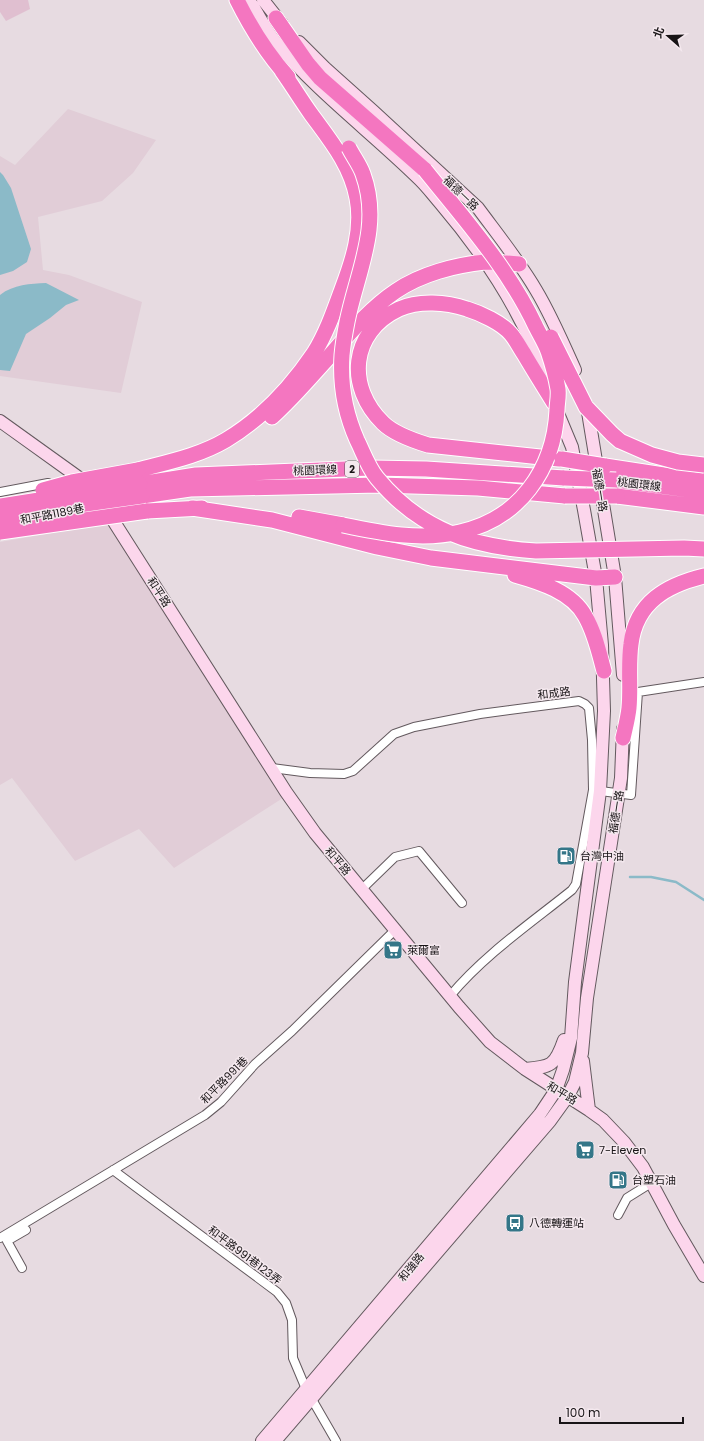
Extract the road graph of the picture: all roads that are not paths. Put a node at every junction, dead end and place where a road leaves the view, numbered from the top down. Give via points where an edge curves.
1 (237, 0) edge
2 (250, 0) edge
3 (263, 0) edge
4 (276, 18) junction
5 (282, 71) junction
6 (425, 170) junction
7 (498, 235) junction
8 (473, 244) junction
9 (486, 262) junction
10 (519, 264) junction
11 (554, 404) junction
12 (0, 421) edge
13 (704, 466) edge
14 (78, 477) junction
15 (704, 481) edge
16 (140, 483) junction
17 (0, 492) edge
18 (704, 492) edge
19 (0, 502) edge
20 (0, 506) edge
21 (704, 507) edge
22 (192, 508) junction
23 (109, 514) junction
24 (0, 520) edge
25 (0, 532) edge
26 (0, 535) edge
27 (704, 549) edge
28 (472, 564) junction
29 (704, 576) edge
30 (615, 577) junction
31 (596, 578) junction
32 (604, 671) junction
33 (704, 682) edge
34 (623, 738) junction
35 (272, 768) junction
36 (597, 790) junction
37 (619, 794) junction
38 (362, 889) junction
39 (462, 903) dead end
40 (396, 929) junction
41 (575, 982) junction
42 (450, 996) junction
43 (582, 1053) junction
44 (524, 1069) junction
45 (556, 1090) junction
46 (568, 1096) junction
47 (589, 1110) junction
48 (113, 1170) junction
49 (651, 1183) junction
50 (618, 1215) dead end
51 (26, 1230) dead end
52 (0, 1238) edge
53 (22, 1268) dead end
54 (704, 1276) edge
55 (309, 1394) junction
56 (262, 1441) edge
57 (275, 1441) edge
58 (336, 1441) edge

1 - 5 highway via 266,50
2 - 8 main road, 福德一路 via 274,40 309,79 418,177
3 - 4 main road, 福德一路
4 - 6 highway via 308,64 325,82
4 - 7 main road, 福德一路 via 325,68 478,208
5 - 16 highway via 335,146 353,182 360,218 357,242 346,278 314,352 262,415 225,441 183,458
5 - 27 highway, bridge via 349,148 363,173 369,194 369,238 347,322 342,355 342,380 344,403 354,432 376,477 407,508 428,523 490,546 536,551
6 - 13 highway, bridge via 461,202 515,273 538,312 586,407 620,441 636,449 678,462
6 - 22 highway, bridge via 492,255 527,306 548,351 558,390 556,428 550,451 526,495 499,517 460,532 431,536 374,532 248,508
7 - 8 main road via 486,252
7 - 10 main road, 福德一路
8 - 9 main road, 福德一路
9 - 10 highway
9 - 11 main road, 福德一路 via 512,305 542,366
9 - 16 highway via 446,268 396,290 375,307 307,382 257,429 235,443
10 - 30 main road, 福德一路 via 536,290 564,346 588,411
11 - 15 highway, bridge via 511,333 491,318 451,304 414,304 386,317 372,329 363,345 358,362 358,377 363,394 383,423 411,440 428,446 562,459
11 - 31 main road, 福德一路 via 572,447
12 - 14 main road, 和平路
14 - 17 street
14 - 23 main road, 和平路
16 - 18 highway, 桃園環線 / 2, bridge via 196,475 370,468 616,480
16 - 19 highway, bridge via 72,482
16 - 20 highway, 桃園環線 / 2, bridge
16 - 21 highway, 桃園環線 / 2, bridge via 190,489 379,485 478,488 565,496 617,496
16 - 24 highway, 桃園環線 / 2, bridge
22 - 25 highway, bridge via 147,511
22 - 28 highway via 272,520 377,547
23 - 26 street, 和平路1189巷
23 - 35 main road, 和平路
28 - 31 highway
28 - 32 highway via 522,577 572,600 585,615 594,635
29 - 34 highway via 685,580 653,598 635,625 631,643 629,710
30 - 31 highway
30 - 34 main road, 福德一路 via 623,675
31 - 32 main road, 福德一路
32 - 36 main road, 福德一路 via 604,711
33 - 37 street via 638,692 631,795
34 - 37 main road, 福德一路
35 - 36 street, 和成路 via 344,774 353,771 394,734 414,727 480,714 579,701 589,708
35 - 38 main road, 和平路 via 315,833
36 - 37 street
36 - 41 main road, 福德一路
36 - 42 street via 576,884 572,890 488,958 463,980
37 - 43 main road, 福德一路 via 587,998
38 - 39 street via 395,858 419,851
38 - 40 main road, 和平路
40 - 42 main road, 和平路
40 - 48 street, 和平路991巷 via 255,1064 220,1102
41 - 44 main road via 564,1039 555,1061 543,1068
41 - 45 main road, 福德一路 via 571,1038
42 - 44 main road, 和平路 via 490,1042
43 - 46 main road, 福德一路 via 575,1082
43 - 47 main road
44 - 45 main road, 和平路
45 - 46 main road, 和平路
45 - 55 main road, 和強路 via 540,1114
46 - 47 main road, 和平路
46 - 55 main road, 和強路 via 550,1121
47 - 49 main road, 和平路 via 603,1120 624,1142 643,1167
48 - 52 street, 和平路991巷
48 - 55 street, 和平路991巷123弄 via 277,1292 286,1303 292,1320 293,1358
49 - 50 street via 627,1198
49 - 54 main road, 和平路
51 - 53 street via 7,1242
55 - 56 main road, 和強路
55 - 57 main road, 和強路
55 - 58 street, 和平路991巷123弄

